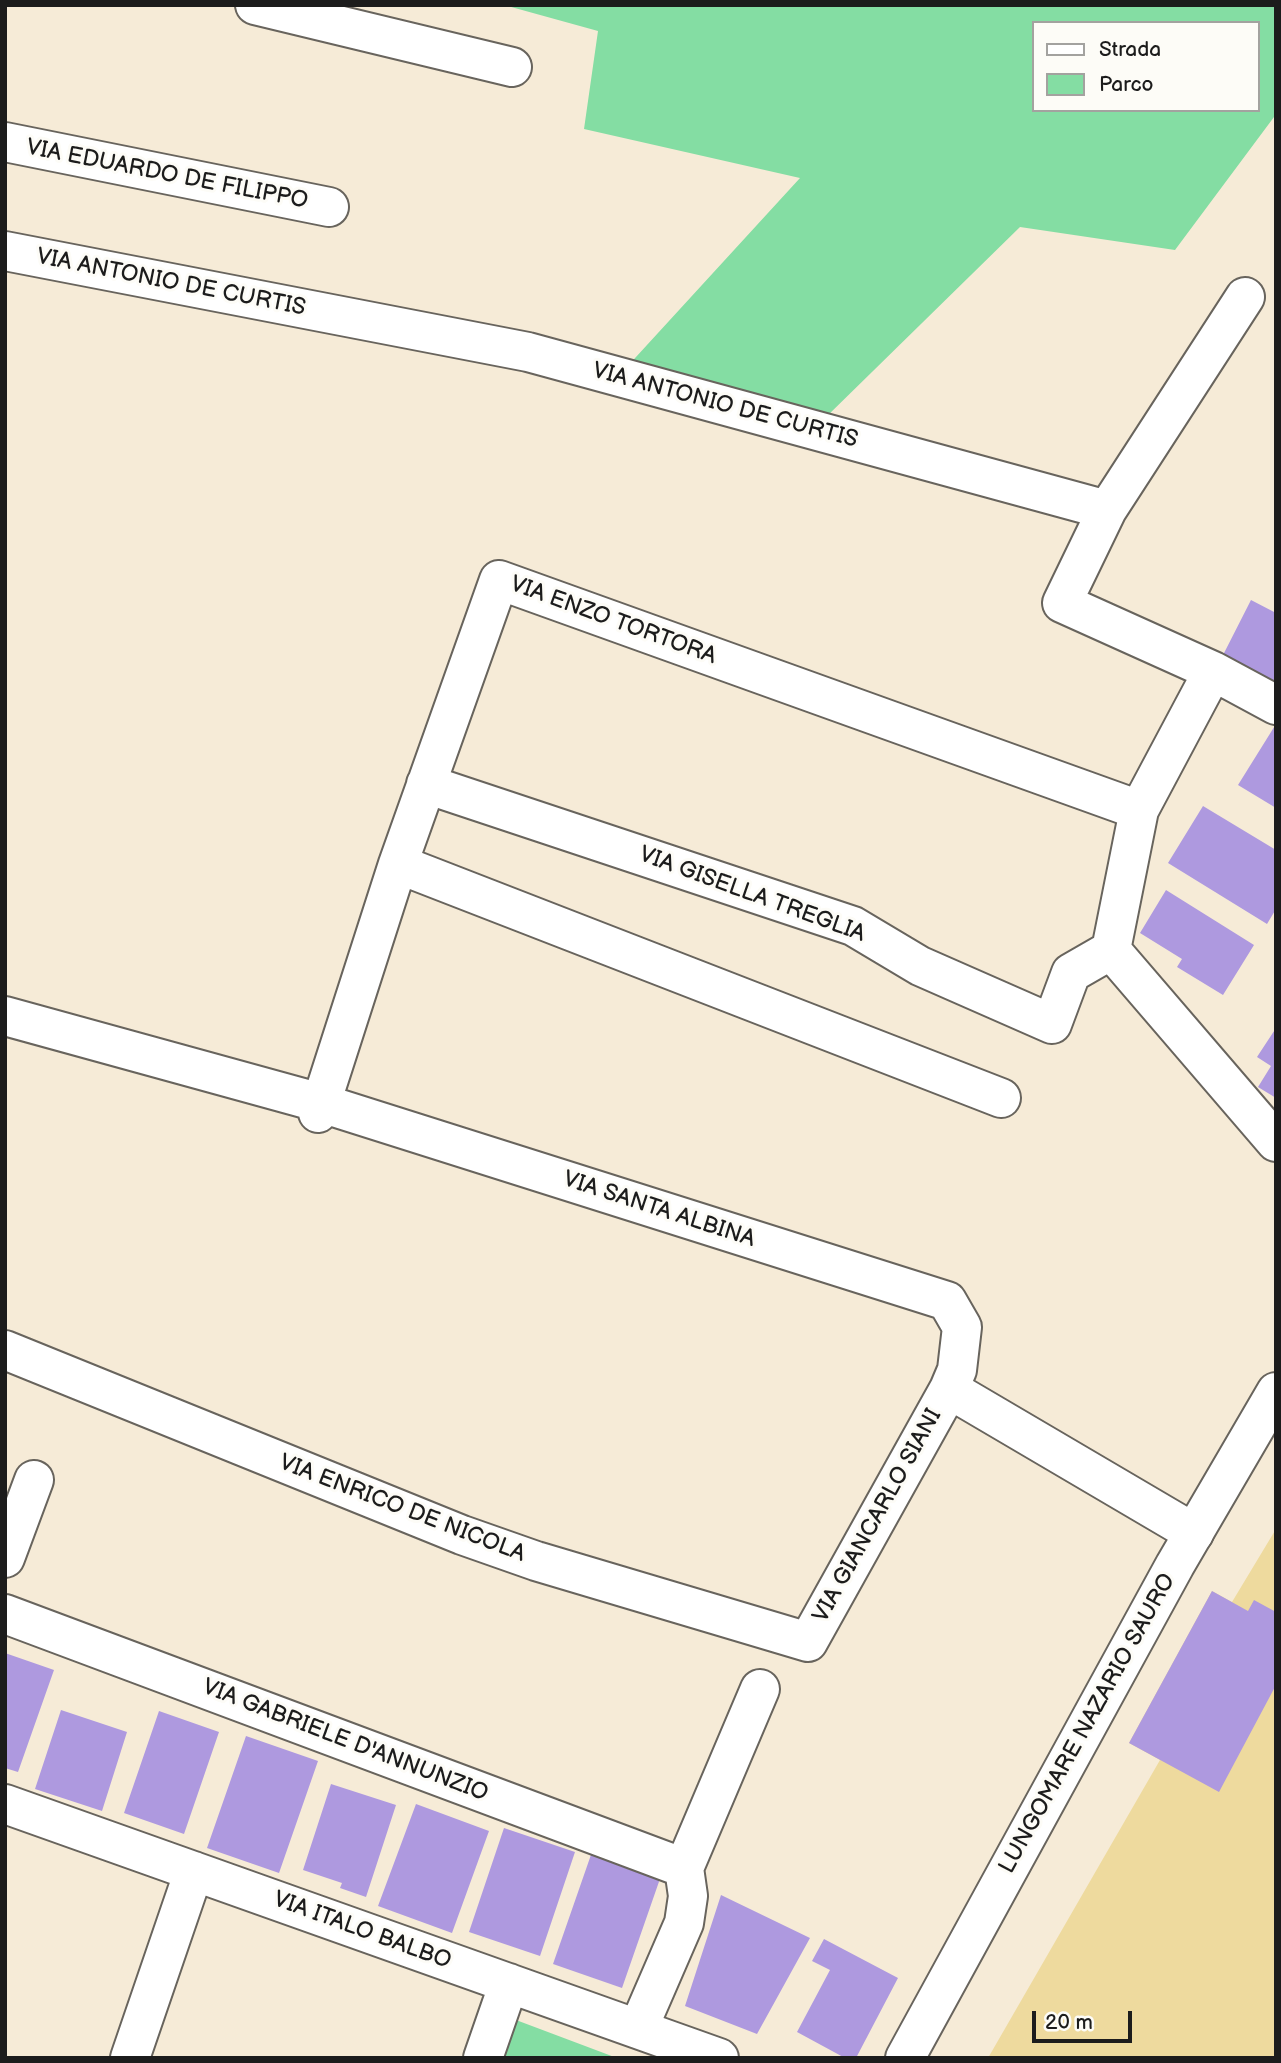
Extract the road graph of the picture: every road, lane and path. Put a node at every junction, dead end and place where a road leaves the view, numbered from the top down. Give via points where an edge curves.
1 (255, 5) edge
2 (512, 66) dead end
3 (5, 142) edge
4 (330, 207) dead end
5 (5, 251) edge
6 (1245, 297) dead end
7 (1107, 510) junction
8 (1213, 671) junction
9 (1276, 705) edge
10 (426, 784) junction
11 (1139, 810) junction
12 (398, 863) junction
13 (1111, 950) junction
14 (5, 1016) edge
15 (1000, 1098) dead end
16 (320, 1108) junction
17 (1276, 1142) edge
18 (5, 1350) edge
19 (948, 1389) junction
20 (1276, 1392) edge
21 (34, 1480) dead end
22 (1194, 1533) junction
23 (5, 1558) edge
24 (5, 1614) edge
25 (808, 1642) joint
26 (760, 1689) dead end
27 (5, 1804) edge
28 (684, 1868) junction
29 (194, 1871) junction
30 (509, 1983) junction
31 (638, 2029) junction
32 (130, 2058) edge
33 (483, 2058) edge
34 (719, 2058) edge
35 (905, 2058) edge

1 - 2 street
3 - 4 street, VIA EDUARDO DE FILIPPO
5 - 7 street, VIA ANTONIO DE CURTIS via 528,352
6 - 7 street
7 - 8 street via 1062,603
8 - 9 street
8 - 11 street
10 - 11 street, VIA ENZO TORTORA via 499,580
10 - 12 street, VIA ENZO TORTORA
10 - 13 street, VIA GISELLA TREGLIA via 853,926 920,966 1052,1024 1071,974
11 - 13 street
12 - 15 street
12 - 16 street, VIA ENZO TORTORA
13 - 17 street
14 - 16 street, VIA SANTA ALBINA
16 - 19 street, VIA SANTA ALBINA via 947,1301 962,1327 957,1370
18 - 25 street, VIA ENRICO DE NICOLA via 462,1535
19 - 22 street
19 - 25 street, VIA GIANCARLO SIANI
20 - 22 street, LUNGOMARE NAZARIO SAURO
21 - 23 street
22 - 35 street, LUNGOMARE NAZARIO SAURO
24 - 28 street, VIA GABRIELE D'ANNUNZIO
26 - 28 street
27 - 29 street, VIA ITALO BALBO
28 - 31 street via 688,1896 684,1923
29 - 30 street, VIA ITALO BALBO
29 - 32 street
30 - 31 street, VIA ITALO BALBO
30 - 33 street
31 - 34 street, VIA ITALO BALBO

